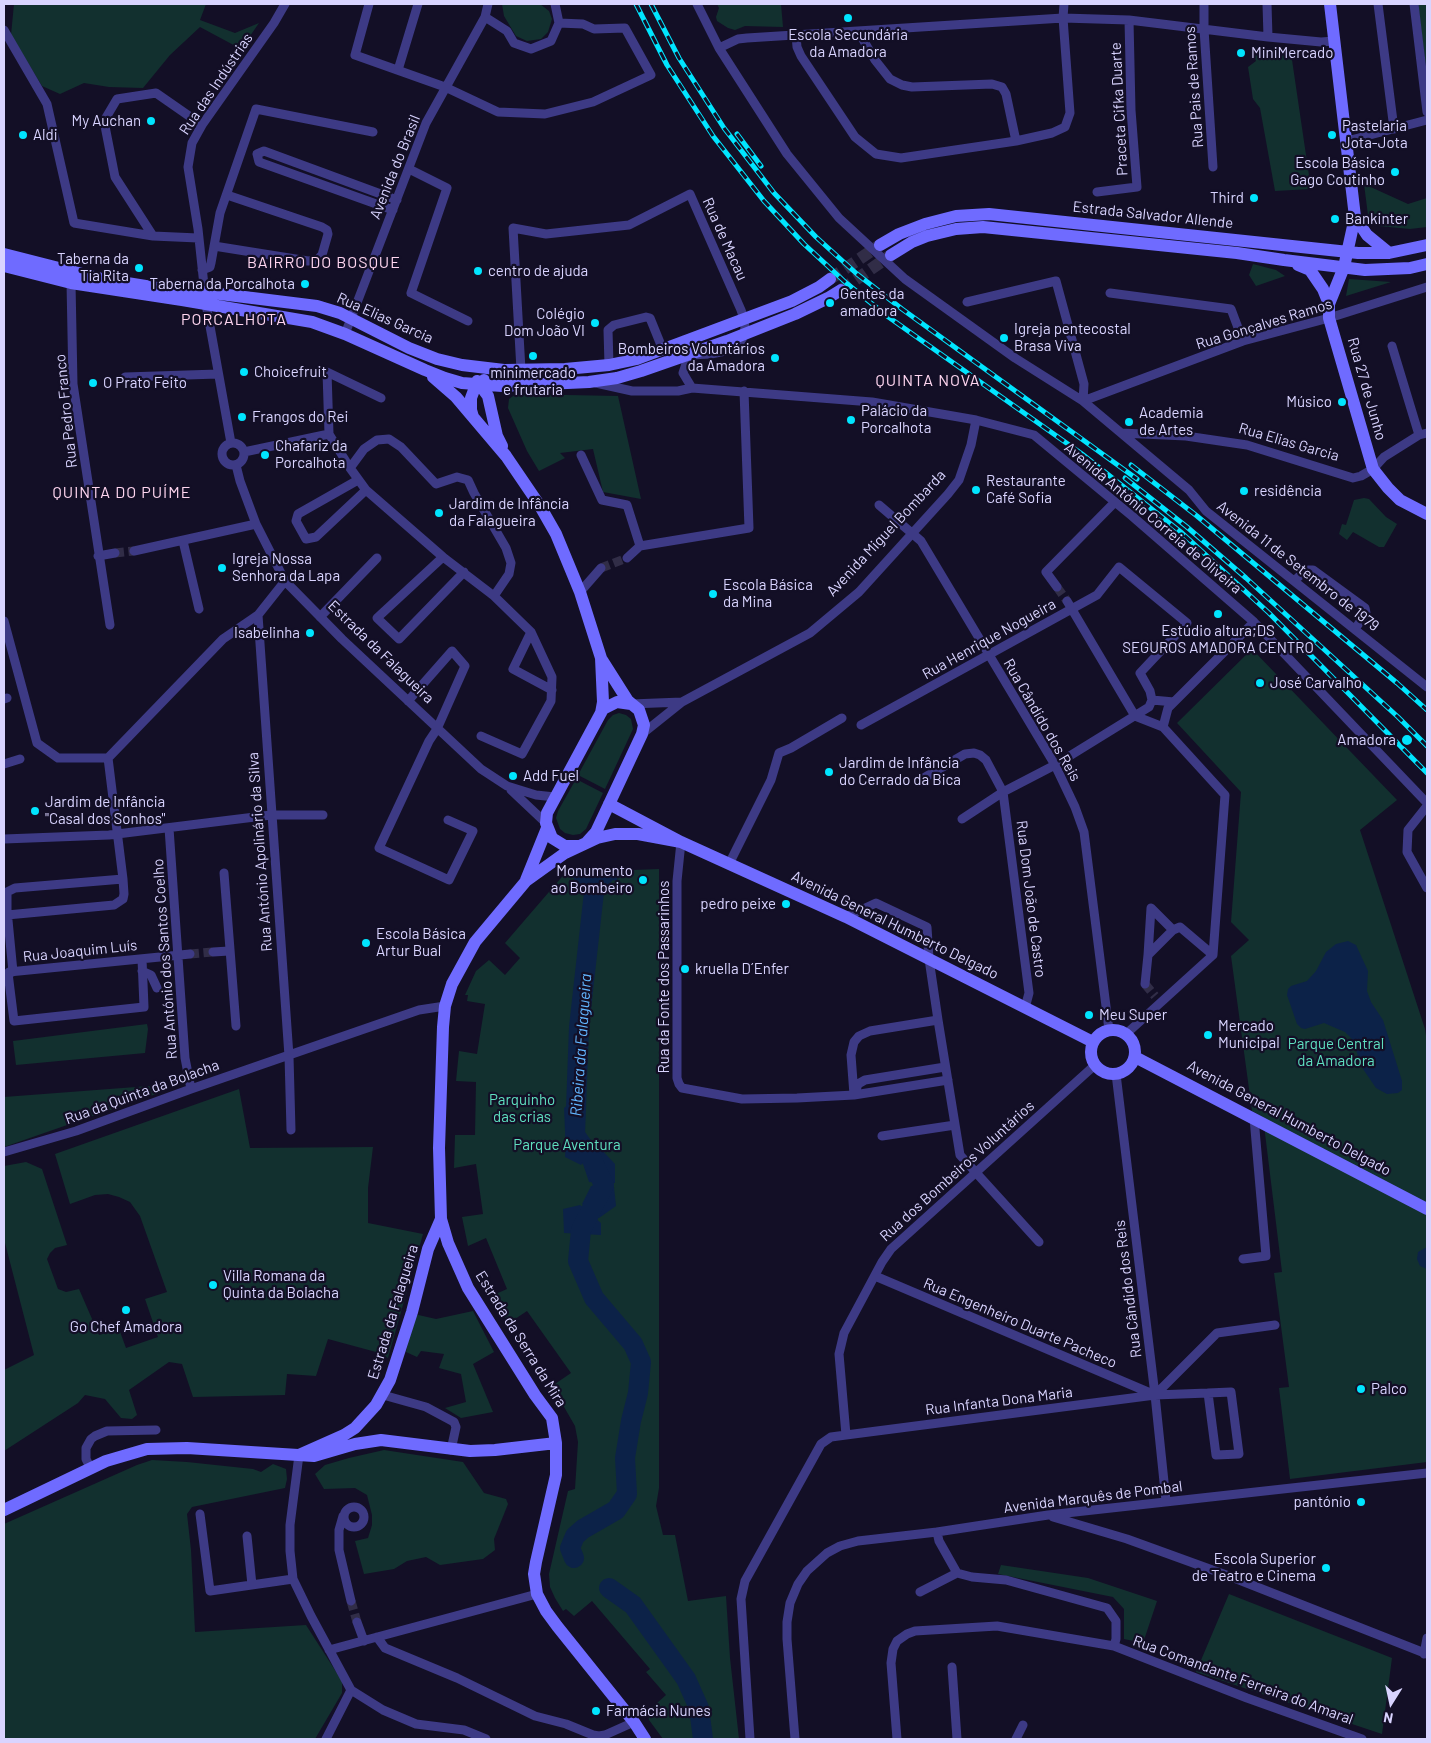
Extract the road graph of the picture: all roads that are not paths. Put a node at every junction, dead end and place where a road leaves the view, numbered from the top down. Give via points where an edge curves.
1 (285, 4) edge
2 (369, 4) edge
3 (418, 4) edge
4 (488, 4) edge
5 (555, 4) edge
6 (697, 4) edge
7 (1064, 4) edge
8 (1204, 4) edge
9 (1267, 4) edge
10 (1330, 4) edge
11 (1378, 4) edge
12 (1414, 4) edge
13 (485, 17) junction
14 (1063, 18) junction
15 (1128, 20) junction
16 (559, 23) junction
17 (1204, 28) junction
18 (4, 30) edge
19 (858, 31) junction
20 (796, 35) junction
21 (1268, 37) junction
22 (1334, 41) junction
23 (719, 48) junction
24 (398, 70) junction
25 (445, 87) junction
26 (1427, 112) edge
27 (1427, 120) edge
28 (202, 125) junction
29 (1394, 129) junction
30 (373, 132) dead end
31 (1016, 141) junction
32 (1347, 141) junction
33 (1214, 168) dead end
34 (408, 169) junction
35 (1098, 192) dead end
36 (227, 195) junction
37 (397, 200) junction
38 (393, 210) junction
39 (1355, 218) junction
40 (153, 236) junction
41 (198, 238) junction
42 (880, 245) tunnel mouth
43 (1427, 245) edge
44 (214, 246) junction
45 (1348, 251) junction
46 (1389, 253) junction
47 (4, 254) edge
48 (890, 255) tunnel mouth
49 (1284, 260) junction
50 (1427, 264) edge
51 (4, 266) edge
52 (1344, 267) junction
53 (202, 270) junction
54 (830, 280) tunnel mouth
55 (70, 283) junction
56 (1427, 287) edge
57 (841, 290) tunnel mouth
58 (1110, 293) dead end
59 (205, 298) junction
60 (967, 302) dead end
61 (1328, 304) junction
62 (1329, 318) junction
63 (351, 319) junction
64 (744, 319) junction
65 (468, 321) dead end
66 (345, 334) junction
67 (744, 334) junction
68 (1243, 342) junction
69 (1392, 346) dead end
70 (663, 350) junction
71 (689, 355) junction
72 (462, 365) junction
73 (609, 365) junction
74 (425, 370) junction
75 (504, 370) junction
76 (521, 370) junction
77 (218, 374) junction
78 (125, 377) dead end
79 (589, 382) junction
80 (479, 384) junction
81 (502, 386) junction
82 (692, 388) junction
83 (744, 391) junction
84 (382, 398) dead end
85 (1083, 401) junction
86 (490, 403) junction
87 (474, 420) junction
88 (976, 420) junction
89 (1120, 433) junction
90 (329, 434) junction
91 (1423, 434) edge
92 (1034, 435) joint
93 (231, 443) junction
94 (244, 452) junction
95 (506, 456) junction
96 (582, 456) dead end
97 (236, 465) junction
98 (350, 468) junction
99 (1373, 469) junction
100 (358, 480) junction
101 (366, 490) junction
102 (1114, 502) junction
103 (879, 505) dead end
104 (1427, 514) edge
105 (256, 524) junction
106 (912, 534) junction
107 (183, 541) junction
108 (640, 546) junction
109 (134, 551) tunnel mouth
110 (115, 553) tunnel mouth
111 (98, 556) junction
112 (443, 557) junction
113 (377, 558) dead end
114 (627, 558) tunnel mouth
115 (601, 568) tunnel mouth
116 (464, 572) junction
117 (285, 581) junction
118 (1294, 581) junction
119 (1057, 587) tunnel mouth
120 (580, 592) junction
121 (494, 596) junction
122 (1069, 606) junction
123 (199, 609) dead end
124 (258, 615) junction
125 (320, 617) junction
126 (4, 621) edge
127 (1254, 622) junction
128 (110, 625) dead end
129 (1356, 629) junction
130 (531, 632) junction
131 (7, 643) edge
132 (989, 656) junction
133 (601, 658) junction
134 (1427, 687) edge
135 (552, 690) junction
136 (1152, 700) junction
137 (408, 701) junction
138 (682, 702) junction
139 (1174, 702) junction
140 (631, 704) junction
141 (600, 713) junction
142 (1135, 716) junction
143 (842, 718) dead end
144 (861, 725) dead end
145 (1163, 726) junction
146 (437, 729) junction
147 (642, 734) junction
148 (481, 736) dead end
149 (20, 758) dead end
150 (108, 758) junction
151 (4, 764) edge
152 (1055, 765) junction
153 (922, 778) dead end
154 (507, 786) junction
155 (1004, 792) junction
156 (555, 797) junction
157 (609, 804) junction
158 (1427, 805) edge
159 (271, 815) junction
160 (323, 815) dead end
161 (962, 819) dead end
162 (448, 820) dead end
163 (546, 826) junction
164 (169, 828) junction
165 (117, 834) junction
166 (4, 839) edge
167 (14, 840) junction
168 (681, 842) junction
169 (4, 843) edge
170 (583, 844) junction
171 (730, 864) junction
172 (224, 872) dead end
173 (123, 879) junction
174 (526, 881) junction
175 (1427, 888) edge
176 (7, 915) junction
177 (846, 917) junction
178 (1172, 930) junction
179 (229, 951) junction
180 (213, 952) tunnel mouth
181 (190, 954) tunnel mouth
182 (178, 955) junction
183 (1148, 955) junction
184 (1213, 955) junction
185 (142, 959) junction
186 (929, 959) junction
187 (142, 971) junction
188 (8, 973) edge
189 (1145, 984) dead end
190 (157, 988) dead end
191 (446, 1006) junction
192 (1025, 1008) junction
193 (938, 1020) junction
194 (236, 1026) dead end
195 (1109, 1030) junction
196 (1126, 1034) junction
197 (1092, 1042) junction
198 (288, 1056) junction
199 (1135, 1057) junction
200 (1095, 1065) junction
201 (945, 1067) junction
202 (1116, 1074) junction
203 (948, 1080) junction
204 (191, 1088) junction
205 (854, 1095) junction
206 (1254, 1118) junction
207 (955, 1124) junction
208 (291, 1130) dead end
209 (882, 1136) dead end
210 (4, 1152) edge
211 (975, 1172) junction
212 (1427, 1209) edge
213 (441, 1220) junction
214 (1039, 1242) dead end
215 (1243, 1259) dead end
216 (875, 1276) junction
217 (1275, 1325) dead end
218 (1208, 1393) junction
219 (383, 1395) junction
220 (1155, 1395) junction
221 (156, 1430) dead end
222 (351, 1430) junction
223 (846, 1435) junction
224 (556, 1443) junction
225 (355, 1444) junction
226 (450, 1450) junction
227 (299, 1455) junction
228 (90, 1467) junction
229 (1427, 1473) edge
230 (1166, 1501) junction
231 (4, 1510) edge
232 (200, 1514) dead end
233 (343, 1516) dead end
234 (1048, 1516) junction
235 (937, 1532) junction
236 (247, 1536) dead end
237 (956, 1572) junction
238 (293, 1579) junction
239 (252, 1585) junction
240 (920, 1592) dead end
241 (537, 1594) junction
242 (352, 1601) tunnel mouth
243 (357, 1622) tunnel mouth
244 (377, 1637) junction
245 (1427, 1638) edge
246 (364, 1641) junction
247 (1114, 1646) junction
248 (329, 1650) junction
249 (1426, 1654) edge
250 (952, 1667) dead end
251 (351, 1690) junction
252 (634, 1722) junction
253 (1023, 1725) dead end
254 (326, 1739) edge
255 (486, 1739) edge
256 (645, 1739) edge
257 (750, 1739) edge
258 (795, 1739) edge
259 (897, 1739) edge
260 (957, 1739) edge
261 (1016, 1739) edge
262 (1362, 1739) edge

1 - 28 street, Rua das Indústrias
2 - 24 street via 355,55
3 - 24 street
4 - 13 street, Avenida do Brasil
5 - 16 street
6 - 23 street, Avenida 11 de Setembro de 1979
7 - 14 street
8 - 17 street, Rua Pais de Ramos
9 - 21 street
10 - 22 street
11 - 29 street
12 - 26 street
13 - 16 street via 507,31 514,43 531,49 551,41
13 - 25 street, Avenida do Brasil
14 - 15 street
14 - 19 street
14 - 31 street via 1070,113 1065,127 1052,134
15 - 17 street
15 - 35 street, Praceta Cifka Duarte via 1137,187
16 - 25 street via 583,24 594,29 625,28 651,75 593,102 545,114 498,112
17 - 21 street
17 - 33 street, Rua Pais de Ramos
18 - 40 street via 47,104 74,223
19 - 20 street
19 - 31 street via 890,79 902,84 912,87 992,84 1002,87
20 - 23 street via 738,39
20 - 31 street via 801,56 839,115 854,137 876,154 901,158
21 - 22 street
22 - 32 street
23 - 85 street, Avenida 11 de Setembro de 1979 via 787,154 839,218 905,278 1015,358
24 - 25 street
25 - 34 street, Avenida do Brasil via 426,123
27 - 29 street
28 - 40 street via 156,93 117,99 104,121 115,177
28 - 41 street, Rua das Indústrias via 192,143 188,167
29 - 32 street
30 - 36 street via 256,109
32 - 39 street
34 - 37 street, Avenida do Brasil
34 - 65 street via 447,188 412,293
36 - 44 street
36 - 44 street via 322,227 328,234 322,256 308,261
37 - 38 street, Avenida do Brasil
37 - 38 street via 264,151 257,154 259,162
38 - 63 street, Avenida do Brasil
39 - 45 street
39 - 46 street via 1367,235
40 - 41 street
41 - 53 street, Rua das Indústrias
42 - 45 street, Estrada Salvador Allende via 925,224 956,216 989,214
43 - 46 street, Estrada Salvador Allende
44 - 53 street via 210,267
45 - 46 street, Estrada Salvador Allende
45 - 52 street
47 - 59 street, Rua Elias Garcia
48 - 49 street, Estrada Salvador Allende via 912,242 940,232 983,227
49 - 52 street, Estrada Salvador Allende
49 - 61 street via 1310,270
50 - 52 street, Estrada Salvador Allende via 1382,270
51 - 55 street, Rua Elias Garcia
52 - 61 street
53 - 59 street, Rua das Indústrias
54 - 64 street via 792,301
55 - 59 street, Rua Elias Garcia
55 - 111 street, Rua Pedro Franco via 74,384
56 - 62 street, Rua Gonçalves Ramos
57 - 67 street via 814,305
58 - 68 street via 1231,309
59 - 63 street, Rua Elias Garcia via 300,302 332,310
59 - 66 street, Rua Elias Garcia via 312,322
59 - 77 street, Estrada da Falagueira
60 - 85 street via 1056,281 1084,384
61 - 62 street, Rua 27 de Junho
62 - 68 street, Rua Gonçalves Ramos
62 - 99 street, Rua 27 de Junho
63 - 66 street, Avenida do Brasil
63 - 72 street, Rua Elias Garcia via 409,348
64 - 67 street
64 - 70 street
64 - 76 street, Rua de Macau via 690,194 629,225 546,234 513,228
66 - 74 street, Rua Elias Garcia
67 - 71 street
68 - 85 street, Rua Gonçalves Ramos
69 - 91 street
70 - 73 street, Rua Elias Garcia
70 - 73 street via 650,318 614,325 608,335
71 - 79 street, Rua Elias Garcia via 617,378
71 - 82 street via 683,373
72 - 75 street, Rua Elias Garcia
72 - 80 street
73 - 76 street, Rua Elias Garcia
74 - 80 street, Rua Elias Garcia via 462,383
74 - 87 street via 456,397
75 - 76 street, Rua Elias Garcia
75 - 80 street
77 - 78 street
77 - 93 street, Estrada da Falagueira
79 - 81 street, Rua Elias Garcia
79 - 82 street, Rua Elias Garcia via 632,391
80 - 81 street, Rua Elias Garcia
80 - 86 street
80 - 87 street via 471,398 470,410
81 - 86 street via 496,390
82 - 83 street, Rua Elias Garcia
83 - 88 street, Rua Elias Garcia via 872,402
83 - 108 street via 749,528
84 - 90 street via 327,372
85 - 89 street, Avenida 11 de Setembro de 1979
86 - 95 street via 497,436
87 - 95 street
88 - 92 street, Rua Elias Garcia
88 - 106 street, Avenida Miguel Bombarda via 959,480
89 - 99 street, Rua Elias Garcia via 1186,436 1247,445 1353,478
89 - 118 street, Avenida 11 de Setembro de 1979 via 1189,490 1206,511
90 - 94 street
90 - 98 street
91 - 99 street via 1384,457
92 - 102 street, Avenida António Correia de Oliveira
93 - 94 street via 240,445
93 - 97 street, Estrada da Falagueira via 224,448 222,456 227,463
94 - 97 street via 243,460
95 - 120 street via 553,529
96 - 108 street via 602,500 626,505
97 - 105 street, Estrada da Falagueira
98 - 100 street
98 - 121 street via 364,449 377,440 389,439 401,447 436,484 458,477 468,480 511,563 509,574
99 - 104 street via 1400,500
100 - 101 street
100 - 101 street via 298,514 296,520 306,539 316,537
101 - 112 street
102 - 119 street via 1046,572
102 - 127 street, Avenida António Correia de Oliveira
103 - 106 street, Rua Cândido dos Reis
105 - 107 street
105 - 117 street, Estrada da Falagueira
106 - 132 street, Rua Cândido dos Reis via 921,541
106 - 138 street, Avenida Miguel Bombarda via 859,592 810,633
107 - 109 street
107 - 123 street
108 - 114 street
110 - 111 street
111 - 128 street, Rua Pedro Franco
112 - 116 street
112 - 116 street via 377,618 400,639
113 - 125 street
115 - 120 street
116 - 121 street
117 - 124 street
117 - 125 street, Estrada da Falagueira
118 - 129 street, Avenida 11 de Setembro de 1979
118 - 129 street via 1306,570 1313,570 1353,598 1365,608 1366,613
120 - 133 street
121 - 130 street
122 - 132 street, Rua Henrique Nogueira
122 - 136 street via 1097,595 1119,567 1187,623 1140,673
122 - 142 street, Rua Henrique Nogueira
124 - 150 street via 223,639
124 - 159 street, Rua António Apolinário da Silva
125 - 137 street, Estrada da Falagueira
126 - 131 street
127 - 139 street
127 - 158 street, Avenida António Correia de Oliveira
129 - 134 street, Avenida 11 de Setembro de 1979
130 - 135 street via 552,677
130 - 135 street via 513,669
131 - 150 street via 37,743 58,758
132 - 144 street, Rua Henrique Nogueira
132 - 152 street, Rua Cândido dos Reis
133 - 140 street
133 - 141 street via 603,702
135 - 148 street via 551,701 522,754
136 - 139 street
136 - 142 street via 1149,707
137 - 146 street, Estrada da Falagueira
137 - 146 street via 452,651 464,666
138 - 140 street, Avenida Miguel Bombarda
138 - 147 street, Avenida Miguel Bombarda
139 - 145 street via 1168,708
140 - 141 street via 616,702
140 - 147 street via 644,719
141 - 156 street
142 - 145 street
142 - 152 street
143 - 171 street via 779,753 771,780
145 - 184 street via 1225,795
146 - 154 street, Estrada da Falagueira via 482,769
146 - 162 street via 379,848 449,880 473,832
147 - 157 street, Avenida Miguel Bombarda
149 - 151 street
150 - 165 street
152 - 155 street
152 - 195 street, Rua Cândido dos Reis via 1084,832
153 - 155 street via 965,754 980,755
154 - 156 street, Estrada da Falagueira via 536,796
154 - 163 street, Estrada da Falagueira
155 - 161 street
155 - 192 street, Rua Dom João de Castro via 1029,993
156 - 163 street via 547,813
157 - 168 street, Avenida General Humberto Delgado
157 - 170 street via 596,832
158 - 175 street via 1408,830 1407,852
159 - 160 street
159 - 164 street
159 - 198 street, Rua António Apolinário da Silva
163 - 170 street, Estrada da Falagueira via 552,838 560,844 570,847
163 - 174 street, Estrada da Falagueira
164 - 165 street
164 - 182 street, Rua António dos Santos Coelho
165 - 167 street
165 - 173 street
166 - 167 street
167 - 169 street
168 - 170 street, Avenida General Humberto Delgado via 626,833 606,835
168 - 171 street, Avenida General Humberto Delgado
168 - 205 street, Rua da Fonte dos Passarinhos via 677,881 679,1084 685,1089 742,1099
170 - 174 street, Estrada da Falagueira
171 - 177 street, Avenida General Humberto Delgado
172 - 179 street
173 - 176 street via 123,899 114,905
173 - 176 street via 15,888 7,892
174 - 191 street, Estrada da Falagueira via 475,942 452,984
176 - 188 street
177 - 186 street, Avenida General Humberto Delgado
177 - 186 street via 876,903 927,927
178 - 183 street
178 - 183 street via 1150,908
178 - 184 street via 1180,927
179 - 180 street
179 - 194 street
181 - 182 street, Rua Joaquim Luís
182 - 185 street, Rua Joaquim Luís
182 - 204 street, Rua António dos Santos Coelho via 185,1058
183 - 189 street
184 - 196 street via 1157,999
185 - 187 street
185 - 188 street, Rua Joaquim Luís
186 - 192 street, Avenida General Humberto Delgado
186 - 193 street
187 - 188 street via 144,1007 14,1022
187 - 190 street via 151,975
191 - 198 street, Rua da Quinta da Bolacha via 419,1010
191 - 213 street, Estrada da Falagueira via 441,1062
192 - 197 street, Avenida General Humberto Delgado
193 - 201 street
193 - 205 street via 870,1031 859,1036 851,1055
195 - 196 street
195 - 197 street
196 - 199 street via 1134,1044
197 - 200 street via 1090,1054
198 - 204 street, Rua da Quinta da Bolacha
198 - 208 street, Rua António Apolinário da Silva
199 - 202 street via 1128,1068
199 - 206 street, Avenida General Humberto Delgado
200 - 202 street via 1104,1072
200 - 211 street, Rua dos Bombeiros Voluntários
201 - 203 street
201 - 205 street via 865,1080 856,1087
202 - 220 street, Rua Cândido dos Reis
203 - 205 street, Rua da Fonte dos Passarinhos
203 - 207 street
204 - 210 street, Rua da Quinta da Bolacha via 76,1131
206 - 212 street, Avenida General Humberto Delgado
206 - 215 street via 1266,1256
207 - 209 street
207 - 211 street via 960,1154
211 - 214 street
211 - 216 street, Rua dos Bombeiros Voluntários via 891,1249
213 - 219 street, Estrada da Falagueira via 428,1249 402,1346
213 - 224 street, Estrada da Serra da Mira via 468,1288 552,1418
216 - 220 street, Rua Engenheiro Duarte Pacheco
216 - 223 street, Rua dos Bombeiros Voluntários via 841,1340 839,1354
217 - 220 street via 1217,1333
218 - 218 street, Rua Infanta Dona Maria via 1216,1455 1239,1454 1230,1392
218 - 220 street, Rua Infanta Dona Maria
219 - 222 street, Estrada da Falagueira
219 - 226 street via 426,1407 454,1422 456,1427
220 - 223 street, Rua Infanta Dona Maria
220 - 230 street, Rua Cândido dos Reis
221 - 228 street via 107,1431 96,1436 86,1448
222 - 225 street via 350,1438
222 - 227 street, Estrada da Falagueira
223 - 257 street via 831,1437 821,1444 745,1581 741,1599
224 - 226 street via 495,1450
224 - 241 street, Estrada da Serra da Mira via 556,1476 534,1574
225 - 226 street via 386,1441
225 - 227 street via 319,1456
227 - 228 street, Estrada da Falagueira via 160,1448 120,1456
227 - 238 street via 290,1525
228 - 231 street, Estrada da Falagueira
229 - 230 street, Avenida Marquês de Pombal
230 - 234 street, Avenida Marquês de Pombal
232 - 239 street via 210,1591
233 - 242 street via 339,1550
234 - 235 street, Avenida Marquês de Pombal
234 - 249 street via 1128,1539
235 - 237 street
235 - 258 street, Avenida Marquês de Pombal via 840,1546 827,1553 798,1584 787,1622
236 - 239 street
237 - 240 street
237 - 247 street via 1006,1580 1107,1608 1116,1621
238 - 239 street
238 - 248 street
241 - 244 street
241 - 252 street, Estrada da Serra da Mira via 557,1626
243 - 246 street
244 - 246 street
244 - 252 street via 385,1648 535,1716 599,1736
245 - 249 street
246 - 248 street
247 - 259 street, Rua Comandante Ferreira do Amaral via 1008,1627 915,1631 902,1637 893,1648 891,1663
247 - 262 street, Rua Comandante Ferreira do Amaral
248 - 251 street
250 - 260 street
251 - 254 street
251 - 255 street via 383,1710 416,1724 464,1730
252 - 256 street, Estrada da Serra da Mira
253 - 261 street

